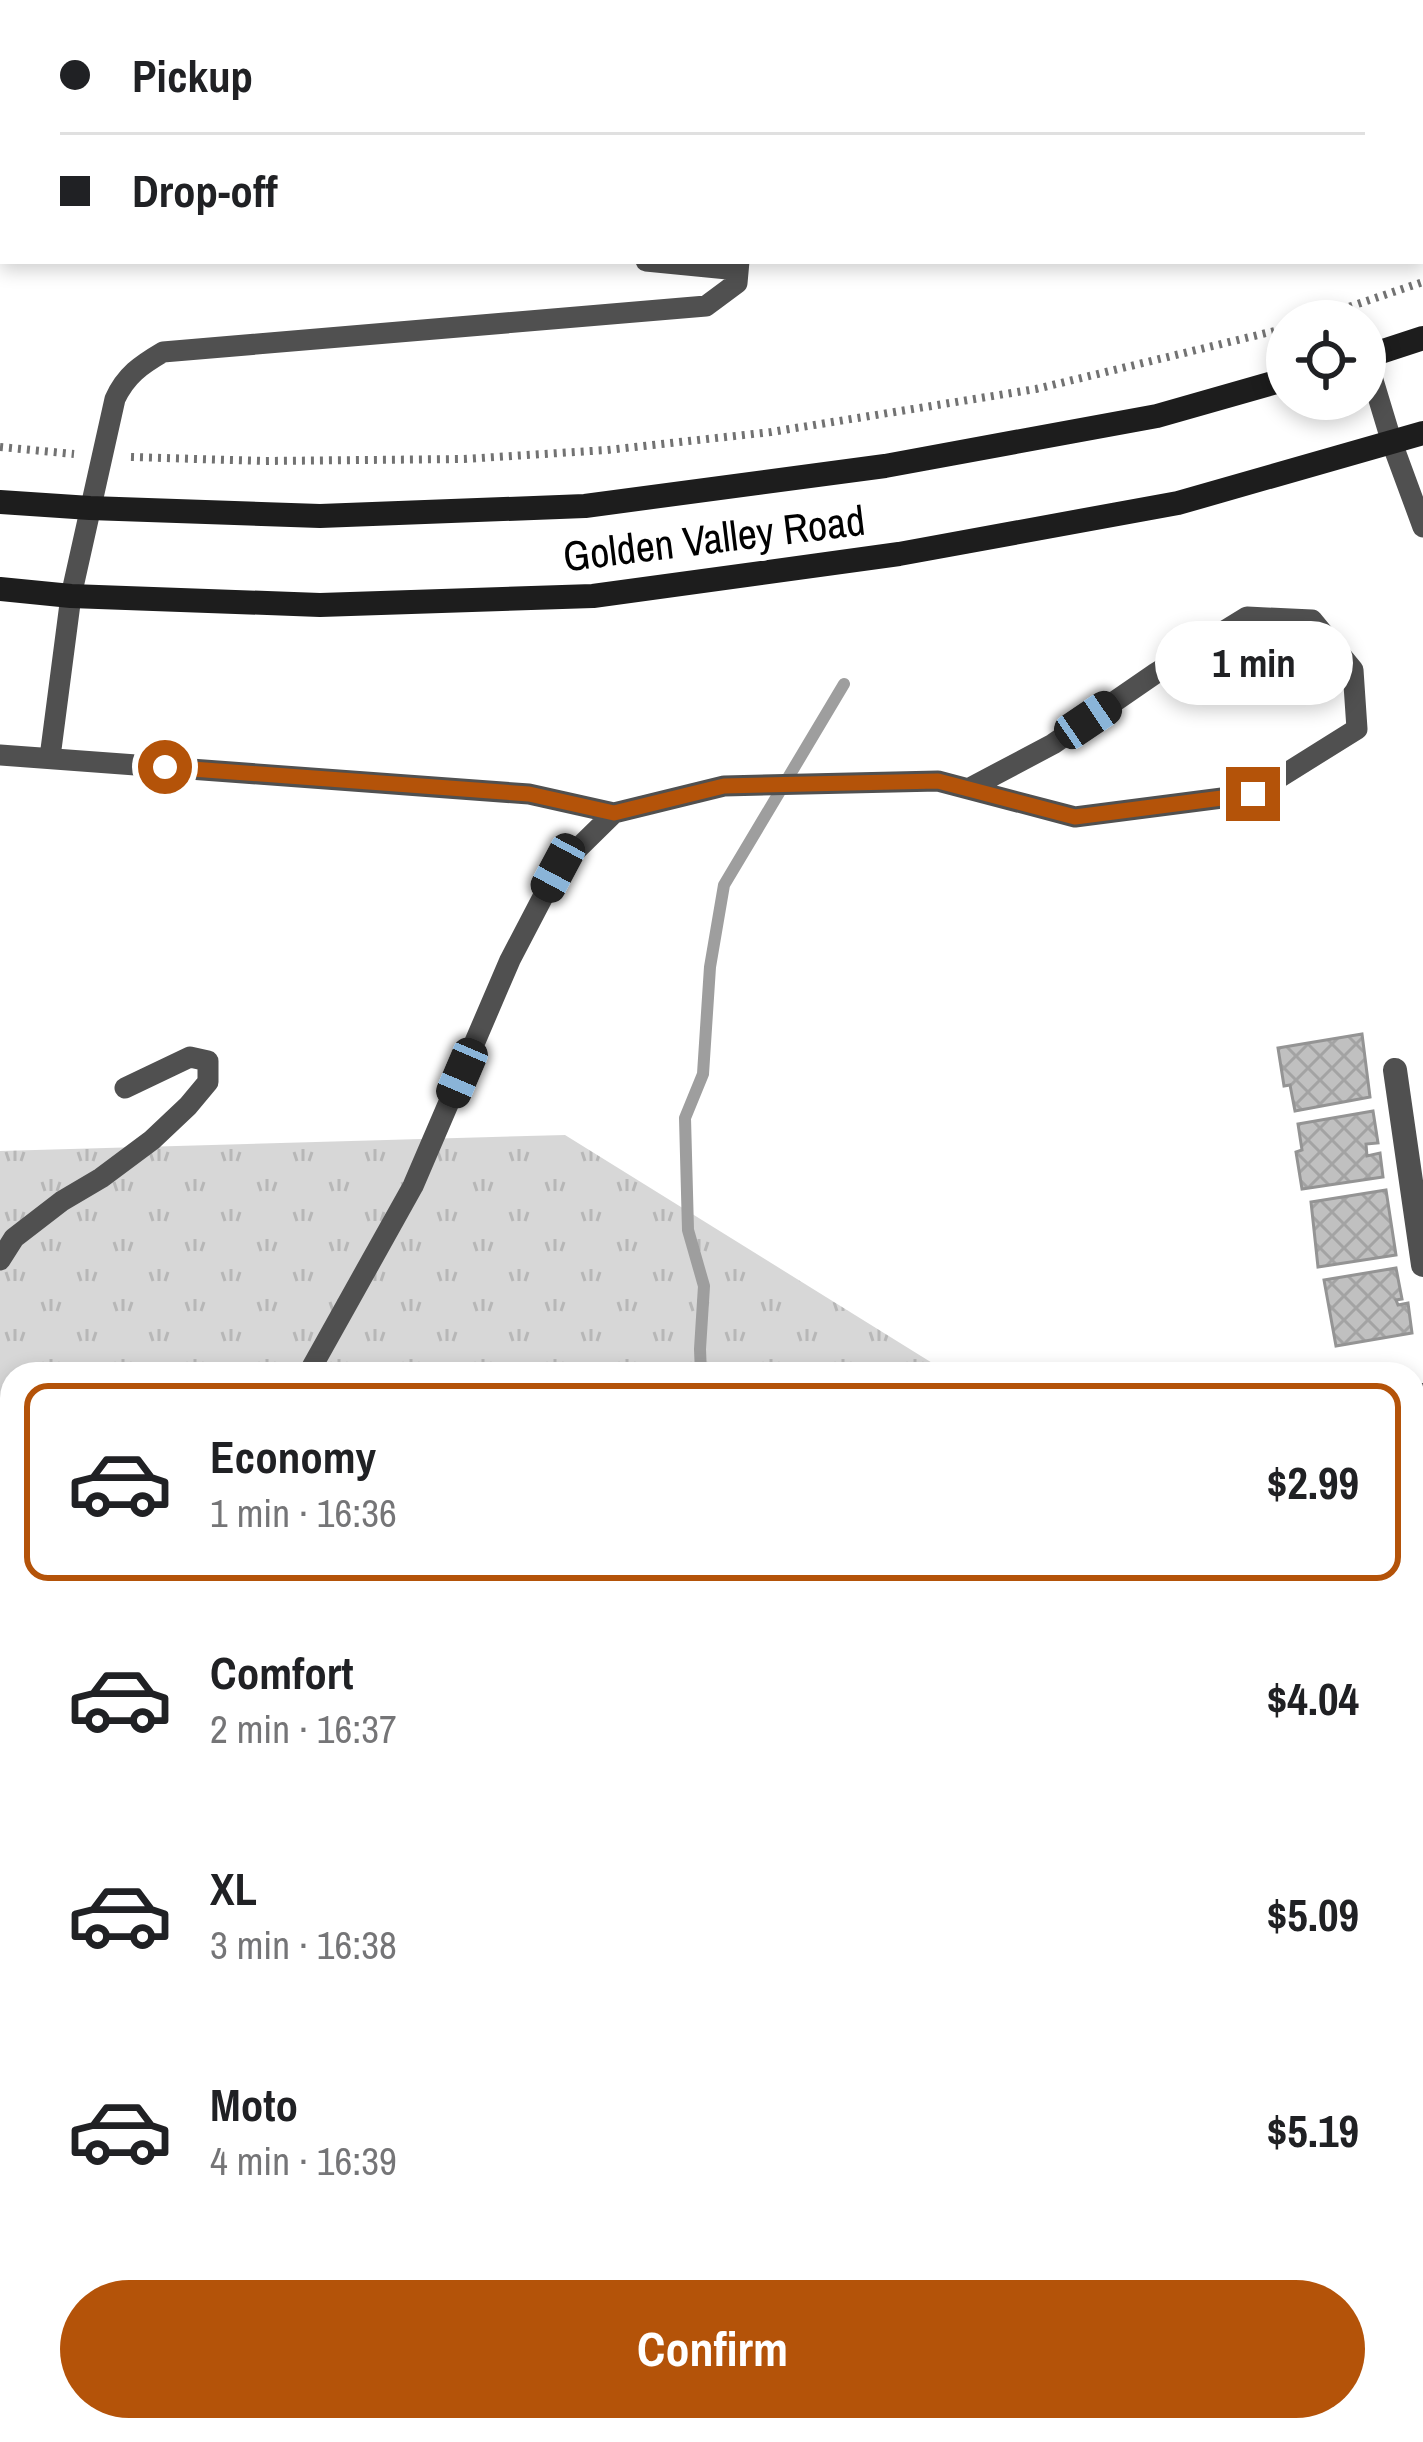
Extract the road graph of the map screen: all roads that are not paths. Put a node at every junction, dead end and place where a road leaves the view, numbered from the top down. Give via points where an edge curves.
1 (739, 265) edge
2 (1423, 338) edge
3 (1386, 350) edge
4 (1266, 385) edge
5 (1385, 420) edge
6 (1423, 433) edge
7 (1392, 443) junction
8 (0, 502) edge
9 (90, 508) junction
10 (1423, 527) edge
11 (0, 589) edge
12 (71, 596) junction
13 (0, 755) edge
14 (50, 758) junction
15 (968, 789) junction
16 (614, 813) junction
17 (1395, 1070) dead end
18 (124, 1088) dead end
19 (0, 1260) edge
20 (1423, 1265) edge
21 (315, 1362) edge

1 - 9 lane via 737,284 706,306 164,352 123,382
2 - 3 main road
4 - 9 main road, Golden Valley Road via 1157,416 885,466 584,506 320,515
5 - 7 lane
6 - 7 main road, Golden Valley Road
7 - 10 lane
7 - 12 main road, Golden Valley Road via 1178,503 899,554 592,596 320,605
8 - 9 main road, Golden Valley Road
9 - 12 lane
11 - 12 main road, Golden Valley Road
12 - 14 lane
13 - 14 lane
14 - 16 lane via 529,794
15 - 15 lane via 1053,744 1246,617 1312,620 1353,670 1357,729 1253,794 1075,817
15 - 16 lane via 938,781 724,786
16 - 21 lane via 558,868 413,1186
17 - 20 street
18 - 19 lane via 190,1057 208,1060 208,1082 176,1118 14,1238

